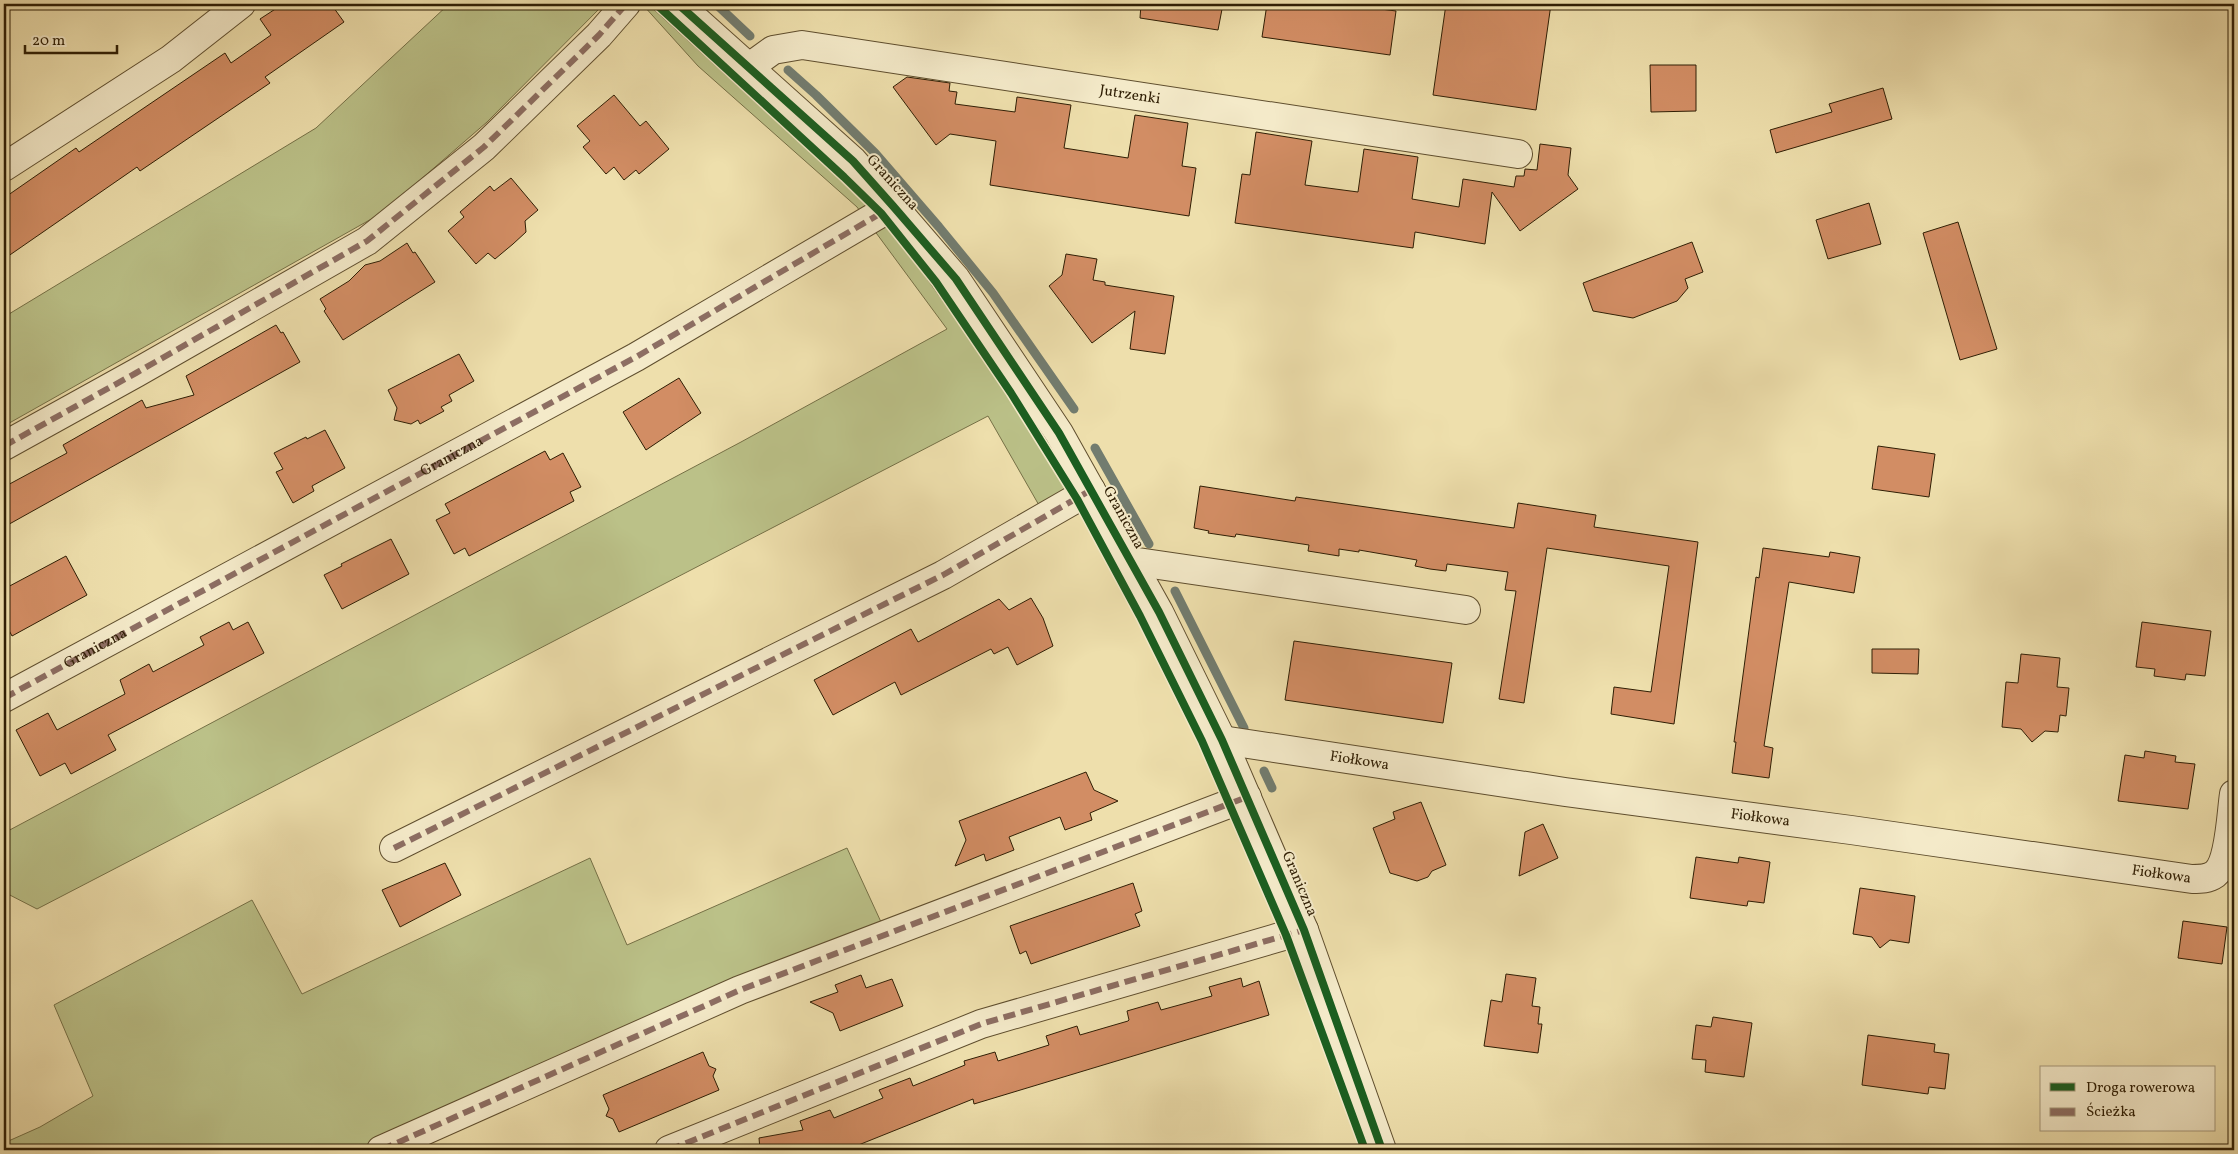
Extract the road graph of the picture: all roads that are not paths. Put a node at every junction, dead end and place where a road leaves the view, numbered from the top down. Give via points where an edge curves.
1 (241, 4) edge
2 (626, 4) edge
3 (678, 4) edge
4 (748, 68) junction
5 (1518, 154) dead end
6 (4, 167) edge
7 (893, 206) junction
8 (4, 446) edge
9 (1091, 490) junction
10 (1131, 561) junction
11 (1466, 610) dead end
12 (4, 698) edge
13 (1222, 740) junction
14 (2234, 794) edge
15 (1247, 797) junction
16 (394, 848) dead end
17 (1304, 930) junction
18 (381, 1150) edge
19 (669, 1150) edge
20 (1382, 1150) edge

1 - 6 street via 171,59
2 - 8 street via 600,35 484,147 366,241
3 - 4 street, Graniczna
4 - 5 street, Jutrzenki via 773,50 802,46
4 - 7 street, Graniczna via 853,161
7 - 9 street, Graniczna via 956,279 1059,433
7 - 12 street, Graniczna via 636,357
9 - 10 street, Graniczna
9 - 16 street, Graniczna via 943,575
10 - 11 street
10 - 13 street, Graniczna
13 - 14 street, Fiołkowa via 1565,792 2192,879 2215,874 2222,866
13 - 15 street, Graniczna
15 - 17 street, Graniczna
15 - 18 street via 740,990
17 - 19 street via 981,1024
17 - 20 street, Graniczna

